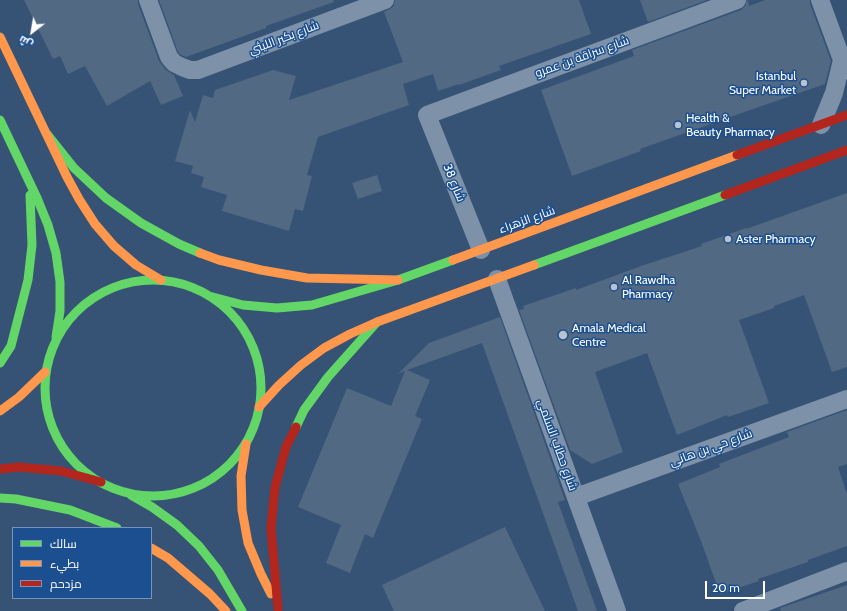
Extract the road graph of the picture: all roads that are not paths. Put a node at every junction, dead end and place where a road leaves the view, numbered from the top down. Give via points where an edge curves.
1 (148, 0) edge
2 (385, 0) edge
3 (737, 0) edge
4 (820, 0) edge
5 (0, 37) edge
6 (844, 65) edge
7 (427, 115) joint
8 (847, 115) edge
9 (0, 120) edge
10 (821, 125) junction
11 (47, 134) junction
12 (847, 150) edge
13 (29, 180) junction
14 (480, 250) junction
15 (497, 278) junction
16 (161, 280) junction
17 (398, 280) junction
18 (209, 296) junction
19 (377, 322) junction
20 (55, 340) junction
21 (0, 363) edge
22 (45, 372) junction
23 (847, 399) edge
24 (259, 406) junction
25 (0, 411) edge
26 (246, 443) junction
27 (0, 469) edge
28 (100, 482) junction
29 (125, 492) junction
30 (576, 497) junction
31 (0, 498) edge
32 (113, 527) edge
33 (152, 549) edge
34 (847, 570) edge
35 (278, 610) edge
36 (226, 611) edge
37 (242, 611) edge
38 (617, 611) edge
39 (743, 611) edge

1 - 2 street, شارع بكير الليثي via 169,57 182,68 190,70 206,68
3 - 7 street, شارع سراقة بن عمرو
4 - 6 street
5 - 11 main road
6 - 10 street
7 - 14 street, شارع 38
8 - 10 main road, شارع الزهراء
9 - 13 main road
10 - 14 main road, شارع الزهراء
11 - 16 main road via 66,177 95,224 114,246
11 - 17 main road via 74,168 106,198 141,223 179,244 219,260 307,278
12 - 15 main road
13 - 20 main road via 48,225 56,253 60,311
13 - 21 main road via 32,245 28,280 11,346
14 - 17 main road, شارع الزهراء
15 - 19 main road
15 - 30 street, شارع حطاب السلمي
16 - 18 main road via 186,285
16 - 20 main road via 135,281 111,288 88,301 70,318
17 - 18 main road, شارع الزهراء via 312,305 277,308 243,305
18 - 24 main road via 229,312 245,332 256,356 261,381
19 - 24 main road via 318,352
19 - 35 main road via 328,376 304,410 286,447 275,487 271,528
20 - 22 main road
22 - 25 main road
22 - 28 main road via 45,398 51,424 62,447 79,467
23 - 30 street, شارع حي بن هاني
24 - 26 main road
26 - 29 main road via 232,462 214,477 193,488 171,494 148,496
26 - 35 main road via 241,476 242,510 248,543
27 - 28 main road via 20,467 61,471
28 - 29 main road
29 - 37 main road via 177,525 199,546 218,570
30 - 38 street, شارع حطاب السلمي
31 - 32 main road via 70,510
33 - 36 main road via 168,558
34 - 39 street

